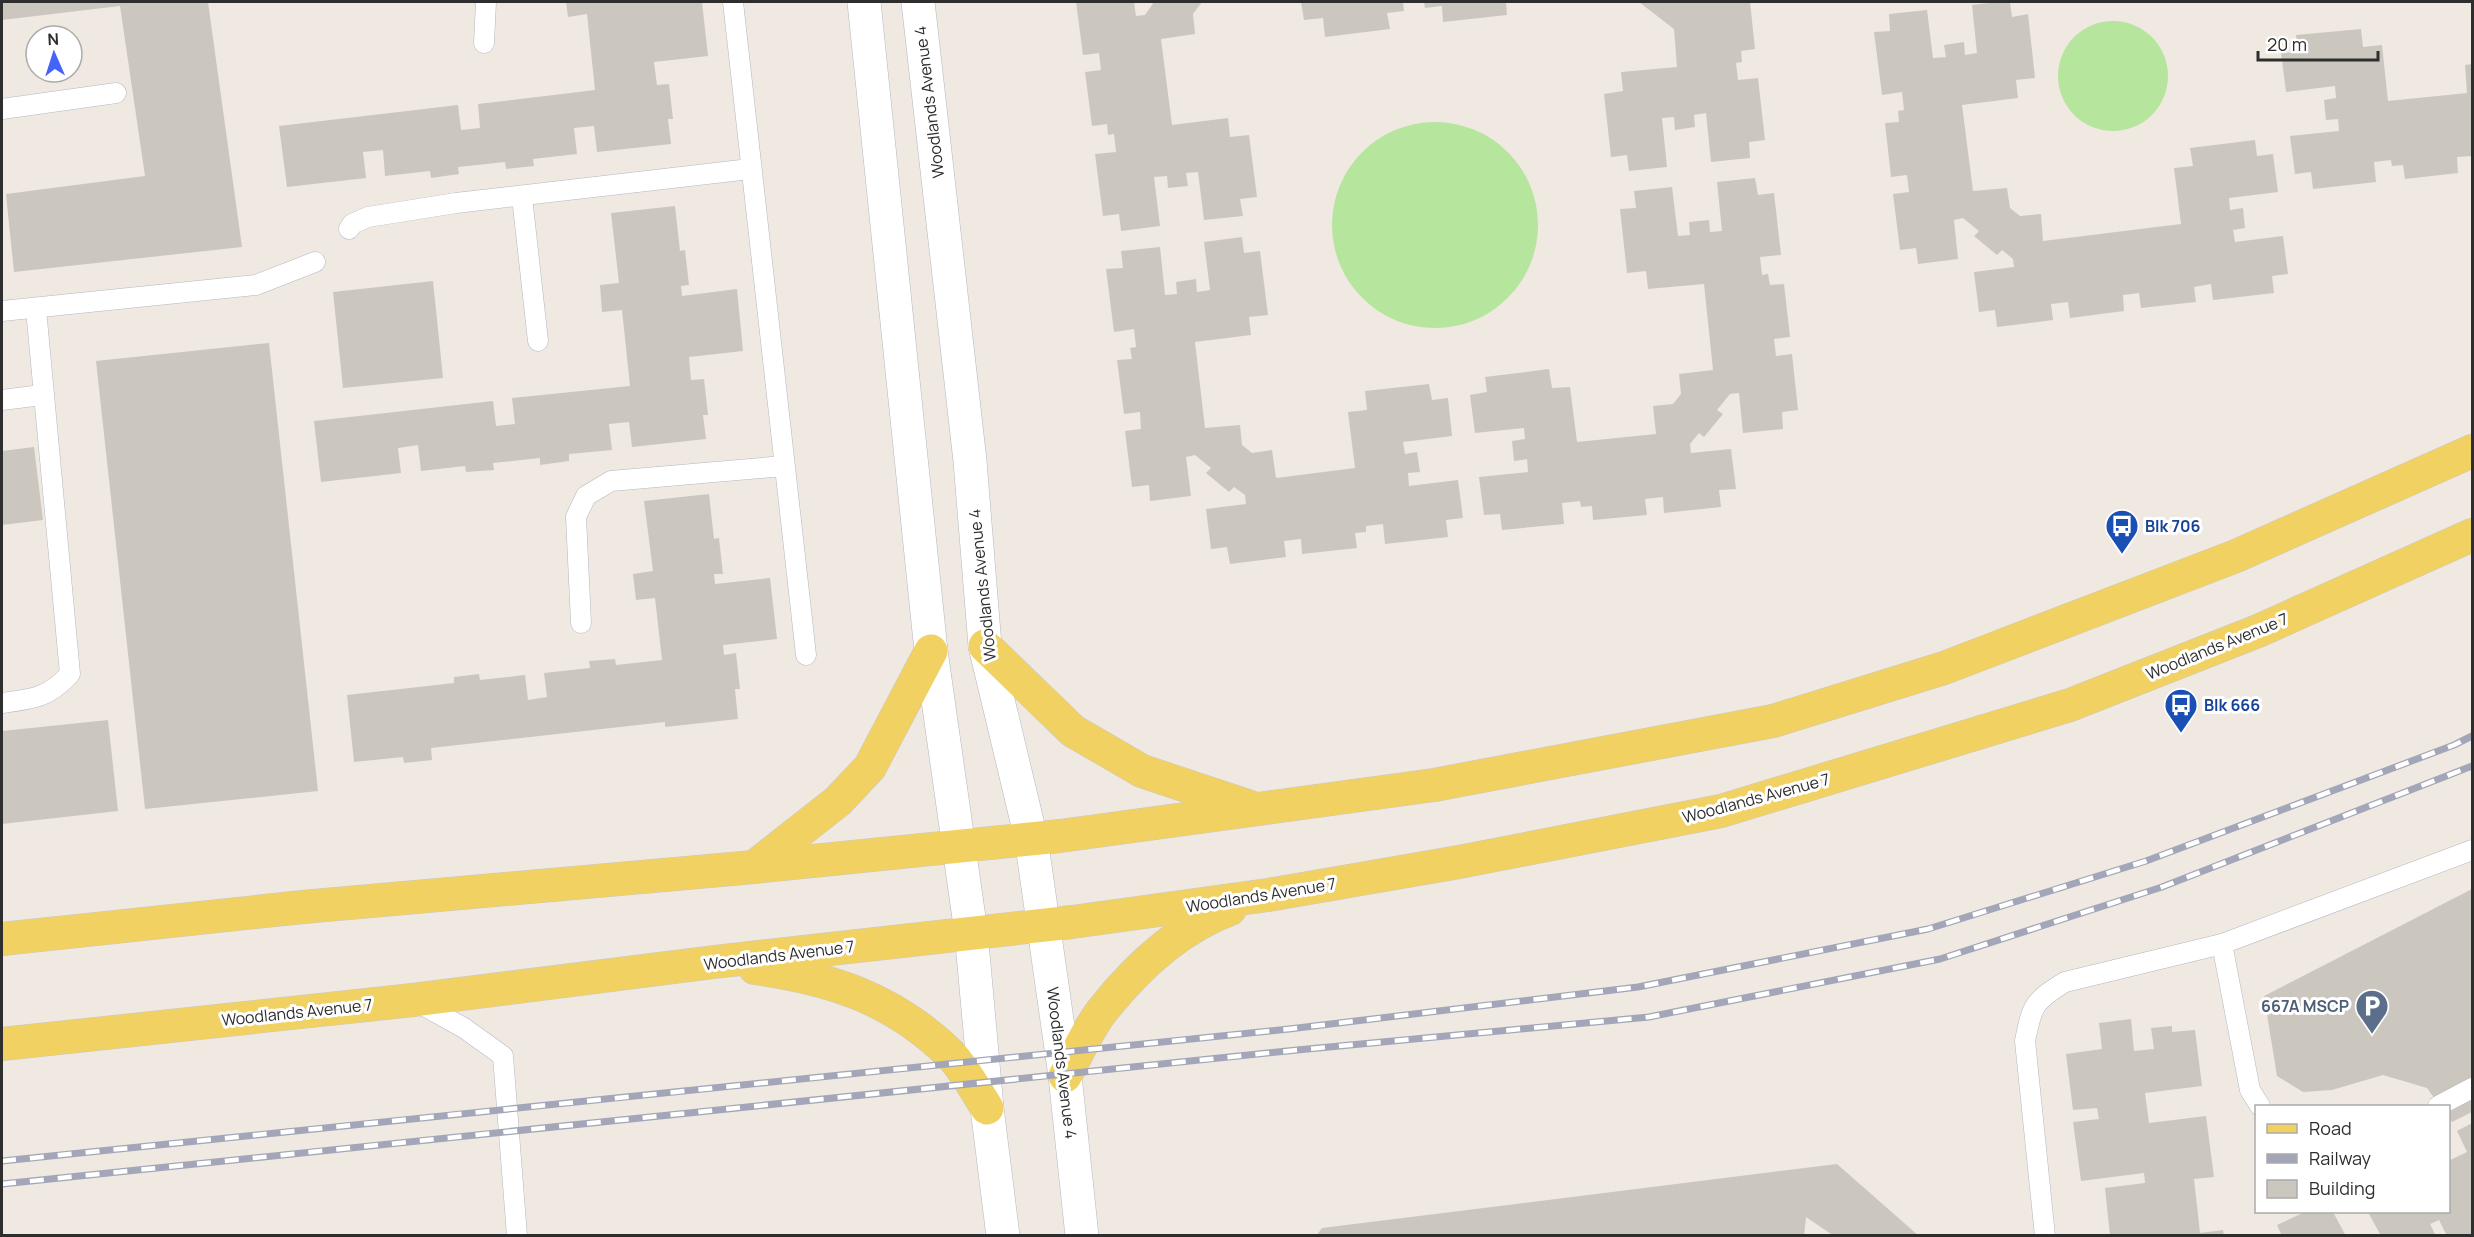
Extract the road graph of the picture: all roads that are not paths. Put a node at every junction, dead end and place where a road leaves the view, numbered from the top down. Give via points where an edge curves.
1 (486, 2) edge
2 (733, 2) edge
3 (864, 2) edge
4 (918, 2) edge
5 (484, 43) dead end
6 (116, 93) dead end
7 (2, 110) edge
8 (750, 169) junction
9 (522, 197) junction
10 (350, 230) dead end
11 (315, 262) dead end
12 (36, 309) junction
13 (2, 311) edge
14 (538, 341) dead end
15 (42, 395) junction
16 (2, 400) edge
17 (2472, 451) edge
18 (784, 466) junction
19 (2472, 535) edge
20 (581, 623) dead end
21 (985, 646) junction
22 (932, 651) junction
23 (806, 655) dead end
24 (2, 703) edge
25 (1260, 810) junction
26 (1031, 838) junction
27 (960, 847) junction
28 (2472, 850) edge
29 (754, 867) junction
30 (1268, 895) junction
31 (1044, 924) junction
32 (971, 932) junction
33 (2, 939) edge
34 (2222, 944) junction
35 (714, 962) junction
36 (413, 1000) junction
37 (2, 1044) edge
38 (1065, 1076) junction
39 (2472, 1088) edge
40 (2259, 1105) edge
41 (2442, 1105) edge
42 (987, 1108) junction
43 (518, 1236) edge
44 (1003, 1236) edge
45 (1082, 1236) edge
46 (2045, 1236) edge

1 - 5 lane
2 - 8 lane
3 - 22 main road
4 - 21 main road, Woodlands Avenue 4 via 970,461
6 - 7 lane
8 - 9 lane
8 - 18 lane
9 - 10 lane via 368,217 352,224
9 - 14 lane
11 - 12 lane via 256,285
12 - 13 lane
12 - 15 lane
15 - 16 lane
15 - 24 lane via 70,674 47,694
17 - 25 main road via 2236,556 1944,668 1773,721 1434,785
18 - 20 lane via 611,481 586,496 576,517
18 - 23 lane
19 - 30 main road, Woodlands Avenue 7 via 2258,631 2070,705 1720,811
21 - 25 main road via 1073,731 1142,771
21 - 26 main road, Woodlands Avenue 4
22 - 27 main road
22 - 29 main road via 870,767 838,801
25 - 26 main road
26 - 27 main road
26 - 31 main road, Woodlands Avenue 4
27 - 29 main road
27 - 32 main road
28 - 34 lane
29 - 33 main road via 303,907
30 - 31 main road, Woodlands Avenue 7
30 - 38 main road via 1209,917 1166,945 1100,1013
31 - 32 main road, Woodlands Avenue 7
31 - 38 main road, Woodlands Avenue 4
32 - 35 main road, Woodlands Avenue 7
32 - 42 main road
34 - 40 lane via 2250,1090
34 - 46 lane via 2066,982 2043,995 2030,1014 2025,1041
35 - 36 main road, Woodlands Avenue 7
35 - 42 main road via 794,973 866,995 908,1018 953,1057
36 - 37 main road, Woodlands Avenue 7
36 - 43 lane via 464,1028 503,1056
38 - 45 main road, Woodlands Avenue 4
39 - 41 lane
42 - 44 main road

